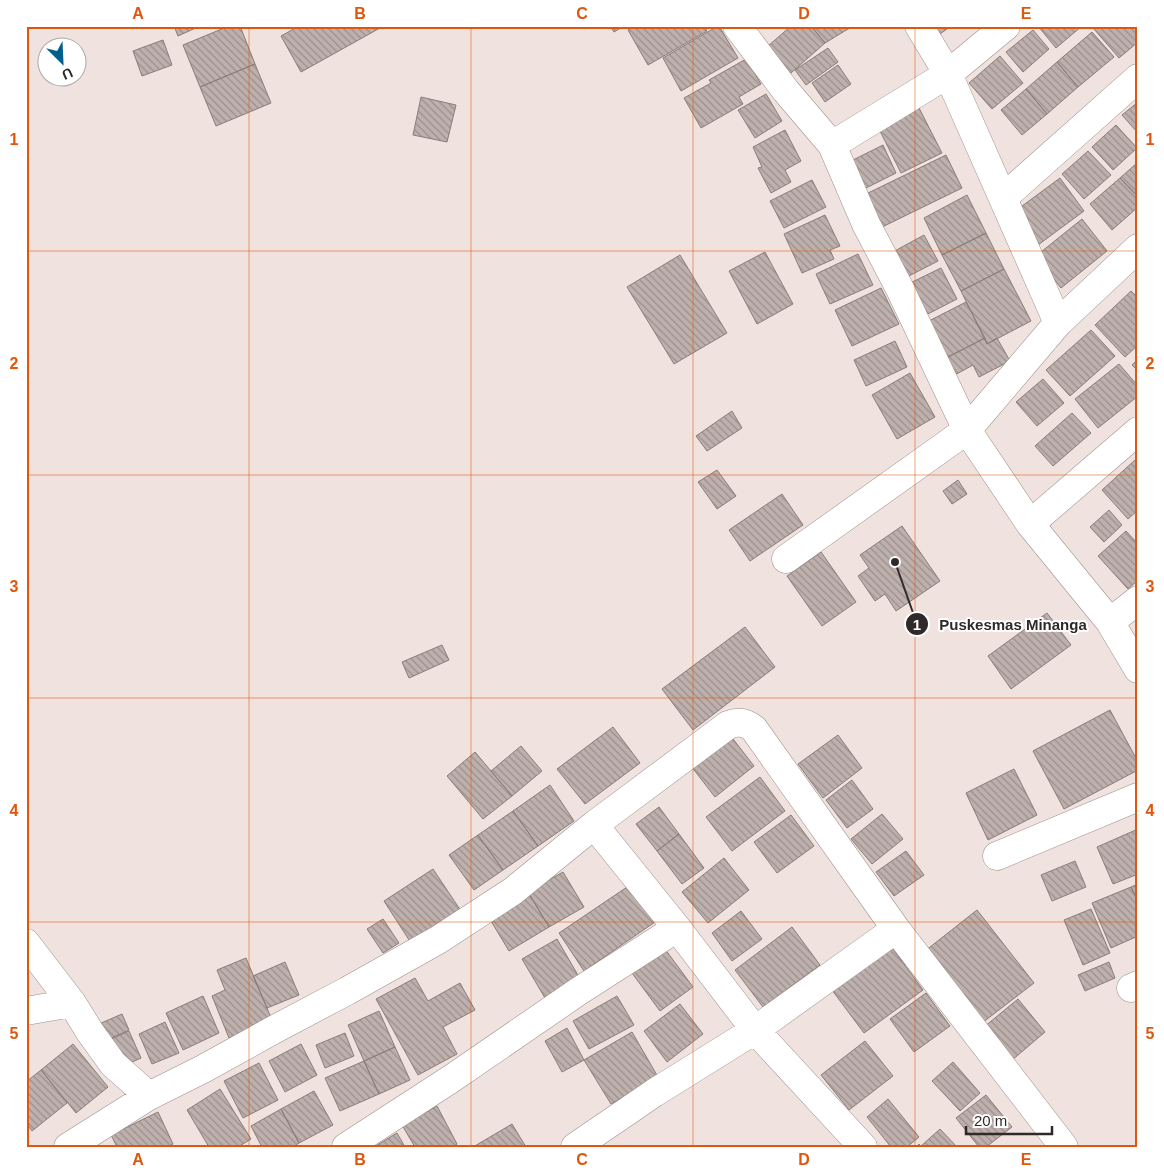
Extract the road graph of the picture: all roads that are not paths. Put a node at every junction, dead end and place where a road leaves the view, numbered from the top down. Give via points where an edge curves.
1 (737, 26) edge
2 (919, 26) edge
3 (1006, 26) edge
4 (948, 74) junction
5 (1138, 78) edge
6 (832, 145) junction
7 (1003, 198) junction
8 (1138, 248) edge
9 (1058, 323) junction
10 (967, 430) junction
11 (1138, 431) edge
12 (1030, 524) junction
13 (786, 559) dead end
14 (1138, 600) edge
15 (1110, 622) junction
16 (1138, 669) edge
17 (1138, 796) edge
18 (594, 825) junction
19 (997, 856) dead end
20 (677, 928) junction
21 (896, 929) junction
22 (26, 943) edge
23 (72, 1004) junction
24 (26, 1011) edge
25 (755, 1030) junction
26 (149, 1096) junction
27 (606, 1138) edge
28 (74, 1145) edge
29 (346, 1147) edge
30 (575, 1147) edge
31 (863, 1147) edge
32 (1064, 1147) edge

1 - 6 street
2 - 4 street
3 - 4 street
4 - 6 street
4 - 7 street
5 - 7 street
6 - 10 street via 866,224
7 - 9 street
8 - 9 street
9 - 10 street
10 - 12 street
10 - 13 street
11 - 12 street
12 - 15 street
14 - 15 street
15 - 16 street
17 - 19 street
18 - 20 street
18 - 21 street via 728,725 736,722 749,724
18 - 26 street via 513,890 438,940
20 - 25 street
20 - 29 street
21 - 25 street
21 - 32 street
22 - 23 street
23 - 24 street
23 - 26 street via 114,1064
25 - 27 street via 654,1092
25 - 31 street
26 - 28 street
27 - 30 street

